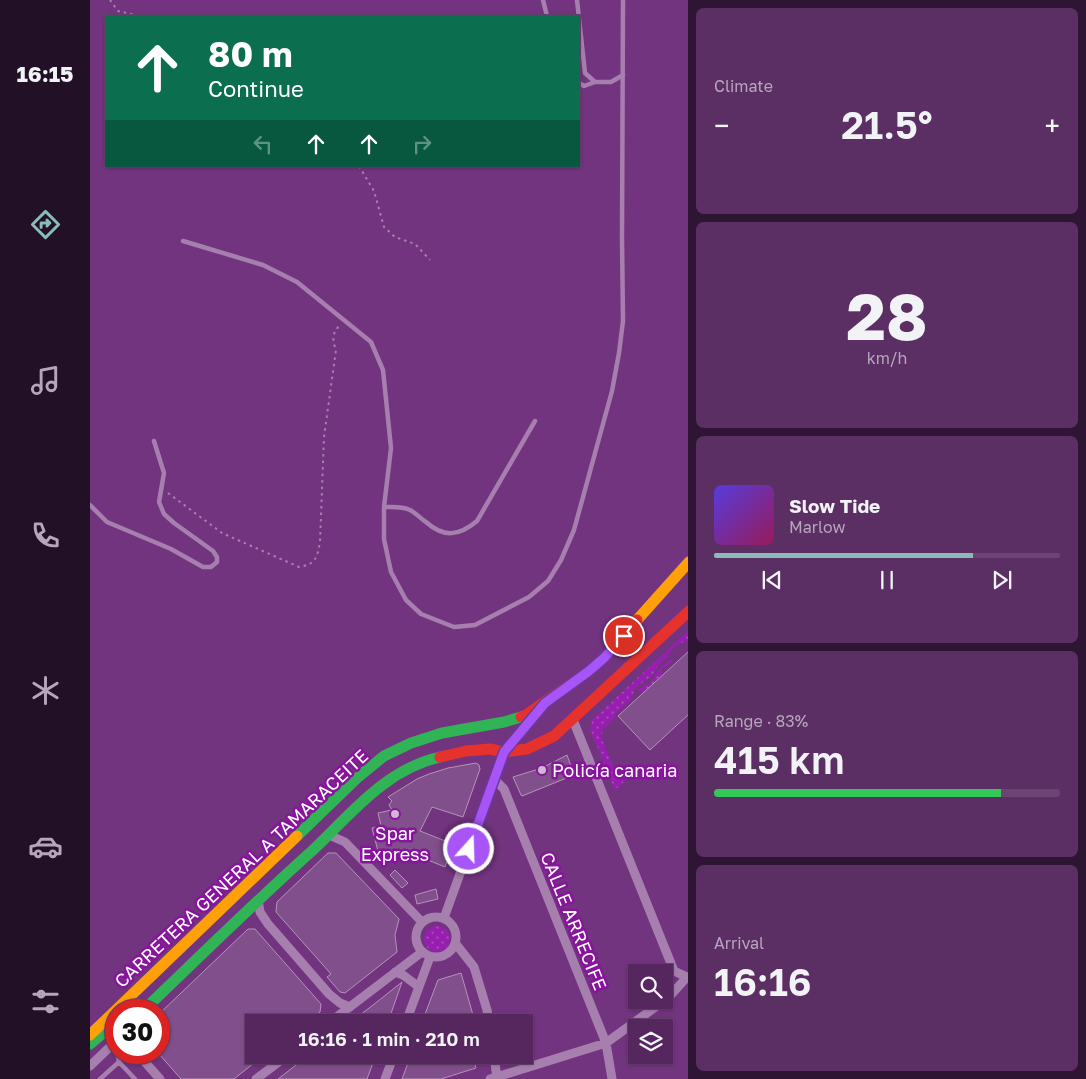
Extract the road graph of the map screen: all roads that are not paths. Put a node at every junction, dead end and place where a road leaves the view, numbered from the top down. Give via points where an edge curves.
1 (543, 0) edge
2 (577, 0) edge
3 (623, 0) edge
4 (548, 15) edge
5 (579, 15) edge
6 (580, 27) edge
7 (623, 75) junction
8 (595, 82) junction
9 (580, 84) edge
10 (183, 241) dead end
11 (534, 420) dead end
12 (154, 442) dead end
13 (90, 505) edge
14 (384, 507) junction
15 (688, 562) edge
16 (688, 611) edge
17 (545, 703) junction
18 (573, 720) junction
19 (504, 752) junction
20 (594, 772) junction
21 (494, 779) junction
22 (590, 782) dead end
23 (329, 835) junction
24 (258, 900) junction
25 (444, 918) junction
26 (422, 922) junction
27 (456, 944) junction
28 (426, 954) junction
29 (395, 972) junction
30 (688, 978) edge
31 (419, 987) junction
32 (128, 999) edge
33 (155, 999) edge
34 (350, 1007) junction
35 (341, 1014) edge
36 (409, 1014) edge
37 (488, 1014) edge
38 (105, 1021) edge
39 (105, 1033) edge
40 (90, 1035) edge
41 (606, 1043) junction
42 (90, 1044) edge
43 (105, 1052) edge
44 (117, 1064) edge
45 (121, 1064) edge
46 (147, 1064) edge
47 (276, 1064) edge
48 (391, 1064) edge
49 (494, 1064) edge
50 (90, 1066) edge
51 (495, 1078) edge
52 (100, 1079) edge
53 (135, 1079) edge
54 (160, 1079) edge
55 (256, 1079) edge
56 (385, 1079) edge
57 (612, 1079) edge

1 - 4 lane
2 - 5 lane
3 - 7 lane
6 - 8 lane via 585,73
7 - 8 lane via 611,82
7 - 14 lane via 623,321 619,353 612,391 574,530 561,560 548,581 529,597 475,625 454,626 421,614 406,600 391,572 384,539
8 - 9 lane via 584,86
10 - 14 lane via 263,265 297,282 371,342 383,370 391,448
11 - 14 lane via 477,521 466,530 448,534 433,529 411,510
12 - 13 lane via 164,472 159,502 164,514 213,551 217,562 211,567 202,567 171,549 107,522
15 - 17 main road, CARRETERA GENERAL A TAMARACEITE via 604,658
16 - 18 main road
17 - 19 street
17 - 32 main road, CARRETERA GENERAL A TAMARACEITE via 517,719 442,733 384,756 343,791
18 - 19 main road via 554,736 527,749
18 - 20 street
19 - 21 street
19 - 23 main road via 490,749 466,751 430,759 402,771 370,794
20 - 22 street
20 - 30 street via 674,971
21 - 25 street
21 - 41 street, CALLE ARRECIFE via 504,789
23 - 24 main road
23 - 26 street via 345,842
24 - 33 main road
24 - 34 street via 260,912 268,924 329,994
25 - 26 street via 433,917
25 - 27 street via 454,926
26 - 28 street via 416,940
27 - 28 street via 448,954 436,958
27 - 37 street via 474,967
28 - 29 street
28 - 31 street
29 - 31 street
29 - 34 street
30 - 41 street via 669,997
31 - 36 street
34 - 35 street
38 - 40 main road, CARRETERA GENERAL A TAMARACEITE
39 - 42 main road
41 - 51 street
41 - 57 street, CALLE ARRECIFE
43 - 50 street
44 - 52 lane
45 - 53 lane
46 - 54 street
47 - 55 street
48 - 56 street
49 - 51 street

